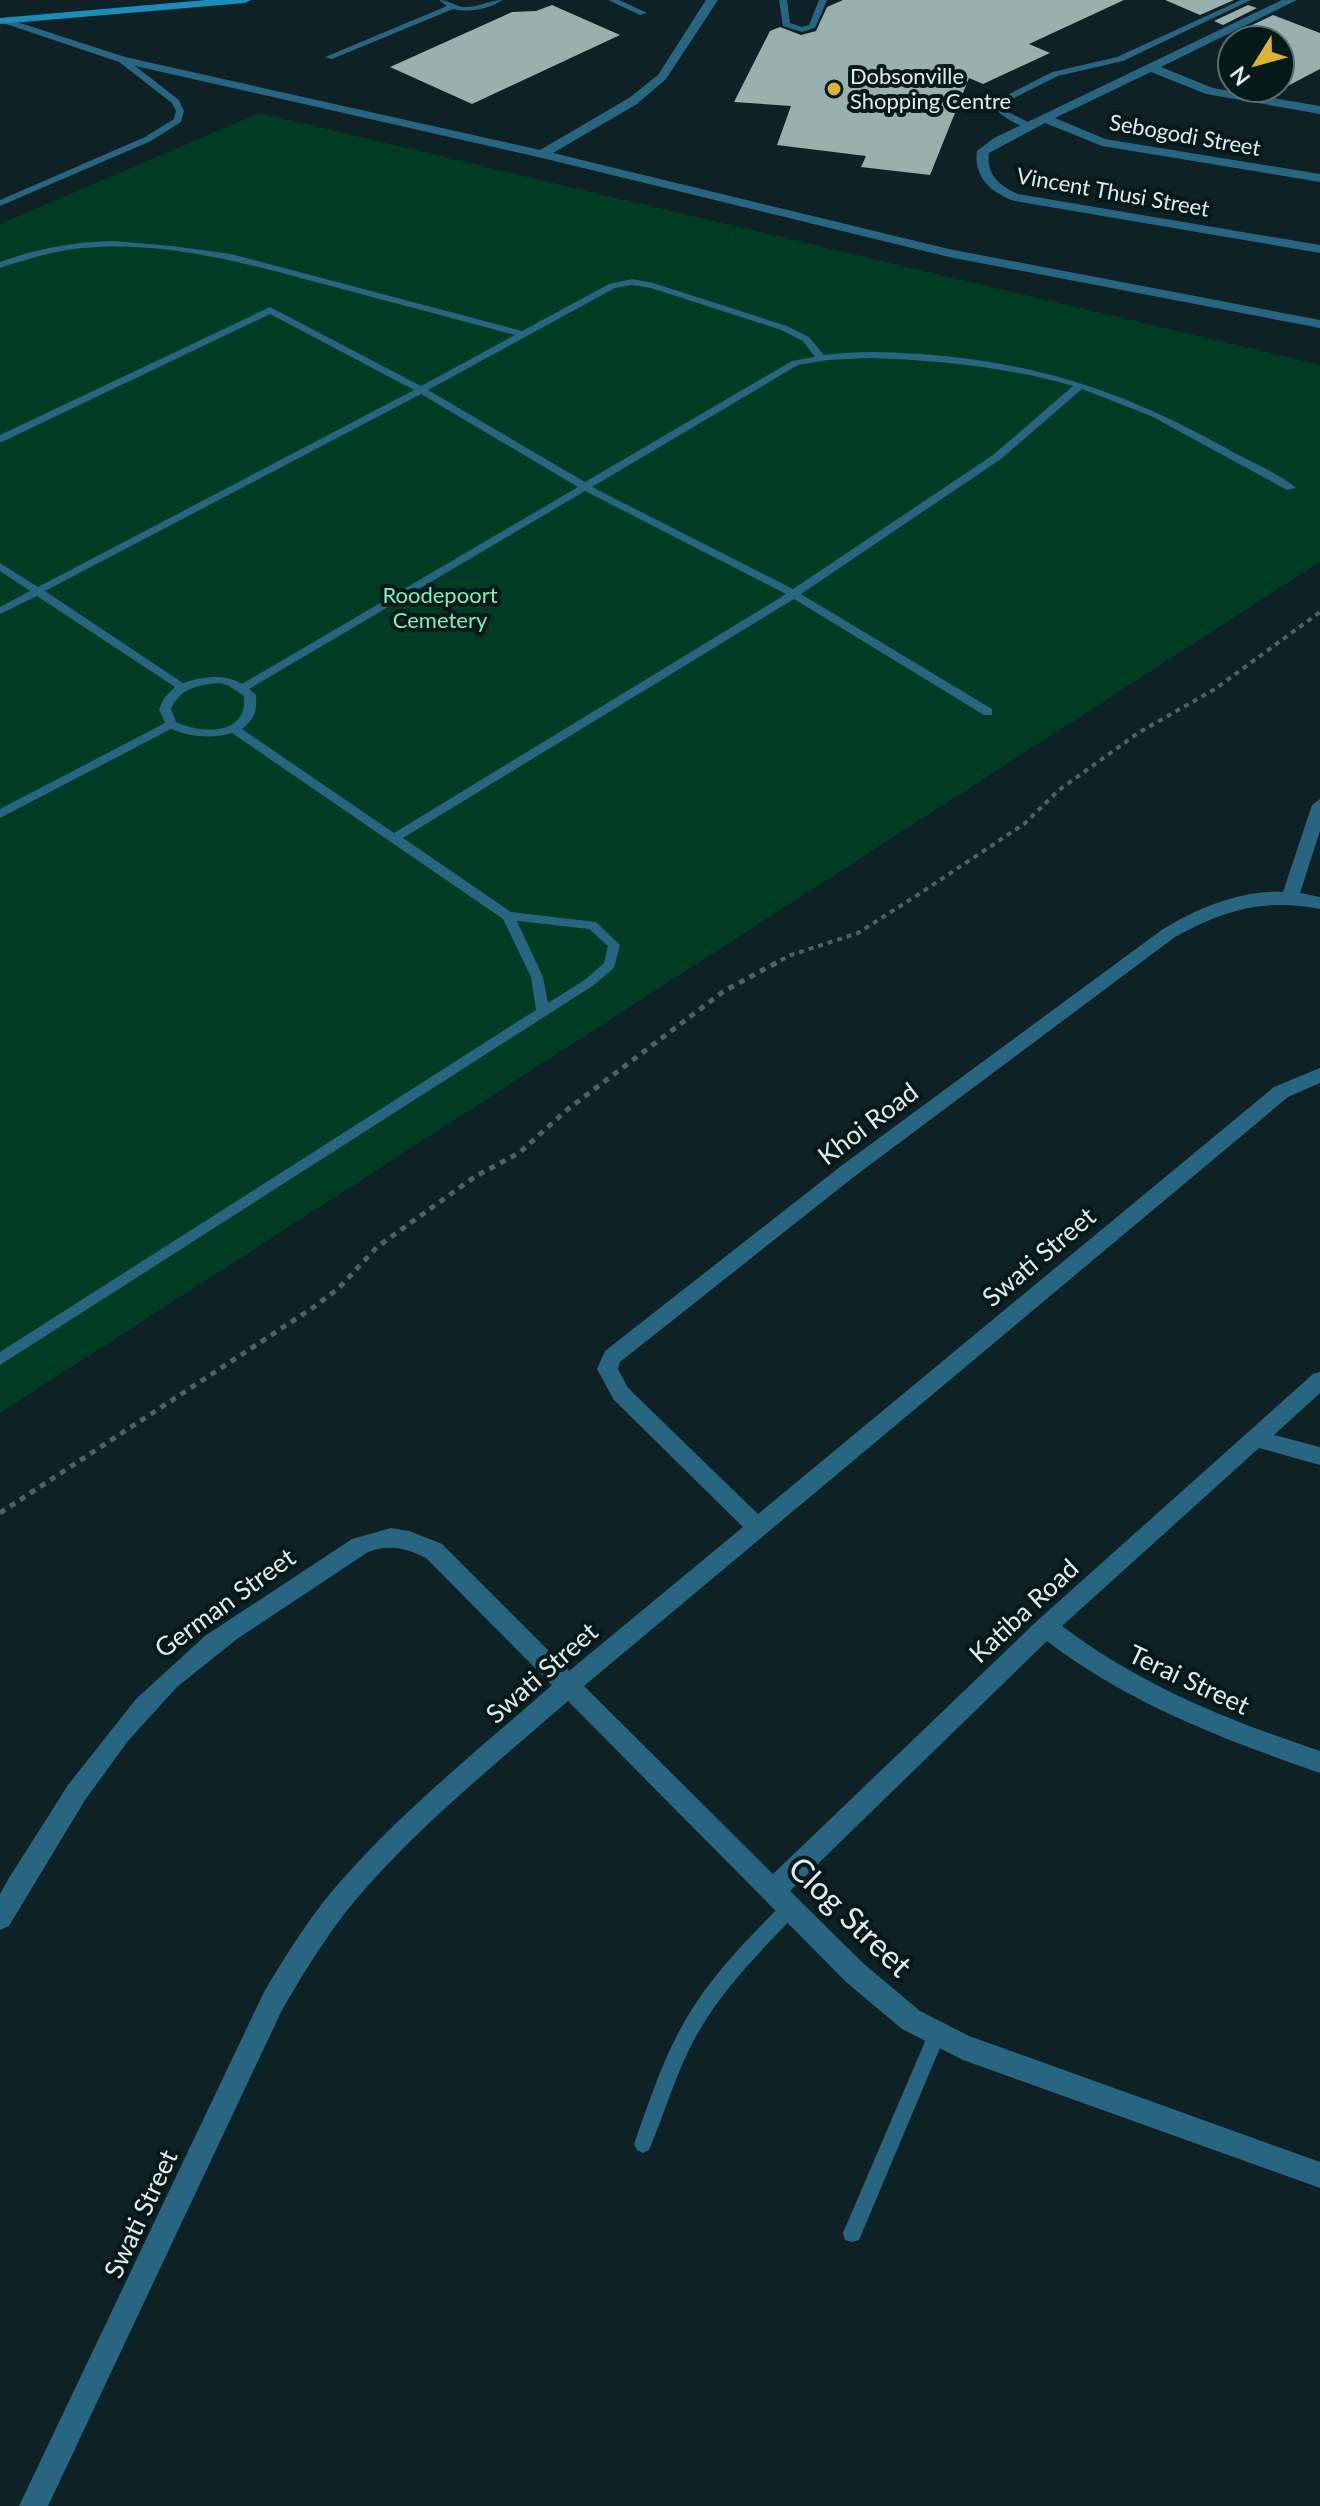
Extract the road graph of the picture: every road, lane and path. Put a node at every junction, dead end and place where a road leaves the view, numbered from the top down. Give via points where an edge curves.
1 (245, 0) edge
2 (443, 0) edge
3 (499, 0) edge
4 (612, 0) edge
5 (712, 0) edge
6 (783, 0) edge
7 (823, 0) edge
8 (1247, 0) edge
9 (1291, 0) edge
10 (452, 7) junction
11 (643, 13) dead end
12 (2, 21) edge
13 (329, 57) dead end
14 (122, 60) junction
15 (1150, 67) junction
16 (1320, 110) edge
17 (1046, 119) junction
18 (1029, 126) junction
19 (542, 154) junction
20 (1320, 178) edge
21 (0, 203) edge
22 (1320, 249) edge
23 (0, 265) edge
24 (1320, 324) edge
25 (522, 334) junction
26 (820, 357) junction
27 (1081, 385) junction
28 (421, 390) junction
29 (0, 439) edge
30 (587, 488) junction
31 (1291, 488) dead end
32 (0, 566) edge
33 (38, 592) junction
34 (794, 594) junction
35 (0, 611) edge
36 (1320, 612) edge
37 (182, 687) junction
38 (243, 688) junction
39 (988, 712) dead end
40 (171, 724) junction
41 (233, 728) junction
42 (1320, 805) edge
43 (0, 814) edge
44 (396, 837) junction
45 (1291, 895) junction
46 (1320, 903) edge
47 (508, 916) junction
48 (543, 1012) junction
49 (1320, 1075) edge
50 (0, 1359) edge
51 (1320, 1380) edge
52 (1256, 1439) junction
53 (1320, 1456) edge
54 (0, 1513) edge
55 (759, 1529) junction
56 (434, 1551) joint
57 (1046, 1627) junction
58 (570, 1684) junction
59 (1320, 1762) edge
60 (782, 1899) junction
61 (3, 1905) edge
62 (936, 2036) junction
63 (643, 2144) dead end
64 (1320, 2175) edge
65 (852, 2233) dead end
66 (33, 2506) edge

1 - 12 main road
2 - 10 lane
3 - 10 lane via 468,10
4 - 11 lane
5 - 19 street via 662,77 633,101
6 - 7 lane via 786,24 802,30 812,26
8 - 18 lane via 1120,59 1055,74 994,104
9 - 15 street, Vincent Thusi Street
10 - 13 lane
12 - 14 street
14 - 19 street
14 - 21 lane via 176,102 178,120 148,139
15 - 16 street, Sebogodi Street via 1210,91
15 - 17 street, Vincent Thusi Street
17 - 18 street, Vincent Thusi Street
17 - 20 street, Sebogodi Street via 1102,142
18 - 22 street, Vincent Thusi Street via 981,155 990,182 1007,195
19 - 24 street via 949,253
23 - 25 lane via 47,249 90,243 184,250 231,257
25 - 26 lane via 592,295 632,282 784,328 806,339
25 - 28 lane
26 - 27 lane via 884,356 982,365
26 - 30 lane via 795,363
27 - 31 lane via 1135,406
27 - 34 lane via 997,457
28 - 29 lane via 270,310
28 - 30 lane
28 - 33 lane
30 - 34 lane
30 - 38 lane
32 - 33 lane
33 - 35 lane
33 - 37 lane
34 - 39 lane
34 - 44 lane
36 - 54 path via 1215,689 1138,733 1059,790 1024,824 858,933 791,955 724,991 568,1109 519,1153 476,1176 377,1247 311,1309
37 - 38 lane via 207,680
37 - 40 lane via 167,701
38 - 41 lane via 250,695 251,713
40 - 41 lane via 206,735
40 - 43 lane
41 - 44 lane
42 - 45 street
44 - 47 lane
45 - 46 street
45 - 55 street, Khoi Road via 1232,902 1169,933 848,1171 612,1357 607,1369 621,1394
47 - 48 lane via 537,977
47 - 48 lane via 592,925 614,945 610,965
48 - 50 lane
49 - 55 street, Swati Street via 1281,1092
51 - 52 street, Katiba Road
52 - 53 street
52 - 57 street, Katiba Road
55 - 58 street, Swati Street
56 - 58 street, Clog Street
56 - 61 street, German Street via 407,1539 367,1543 206,1648 126,1724
57 - 59 street, Terai Street via 1100,1669 1149,1697
57 - 60 street, Katiba Road
58 - 60 street, Clog Street
58 - 66 street, Swati Street via 414,1822 356,1881 305,1947 248,2051
60 - 62 street, Clog Street via 883,1998
60 - 63 lane via 681,2045
62 - 64 street, Clog Street
62 - 65 lane

